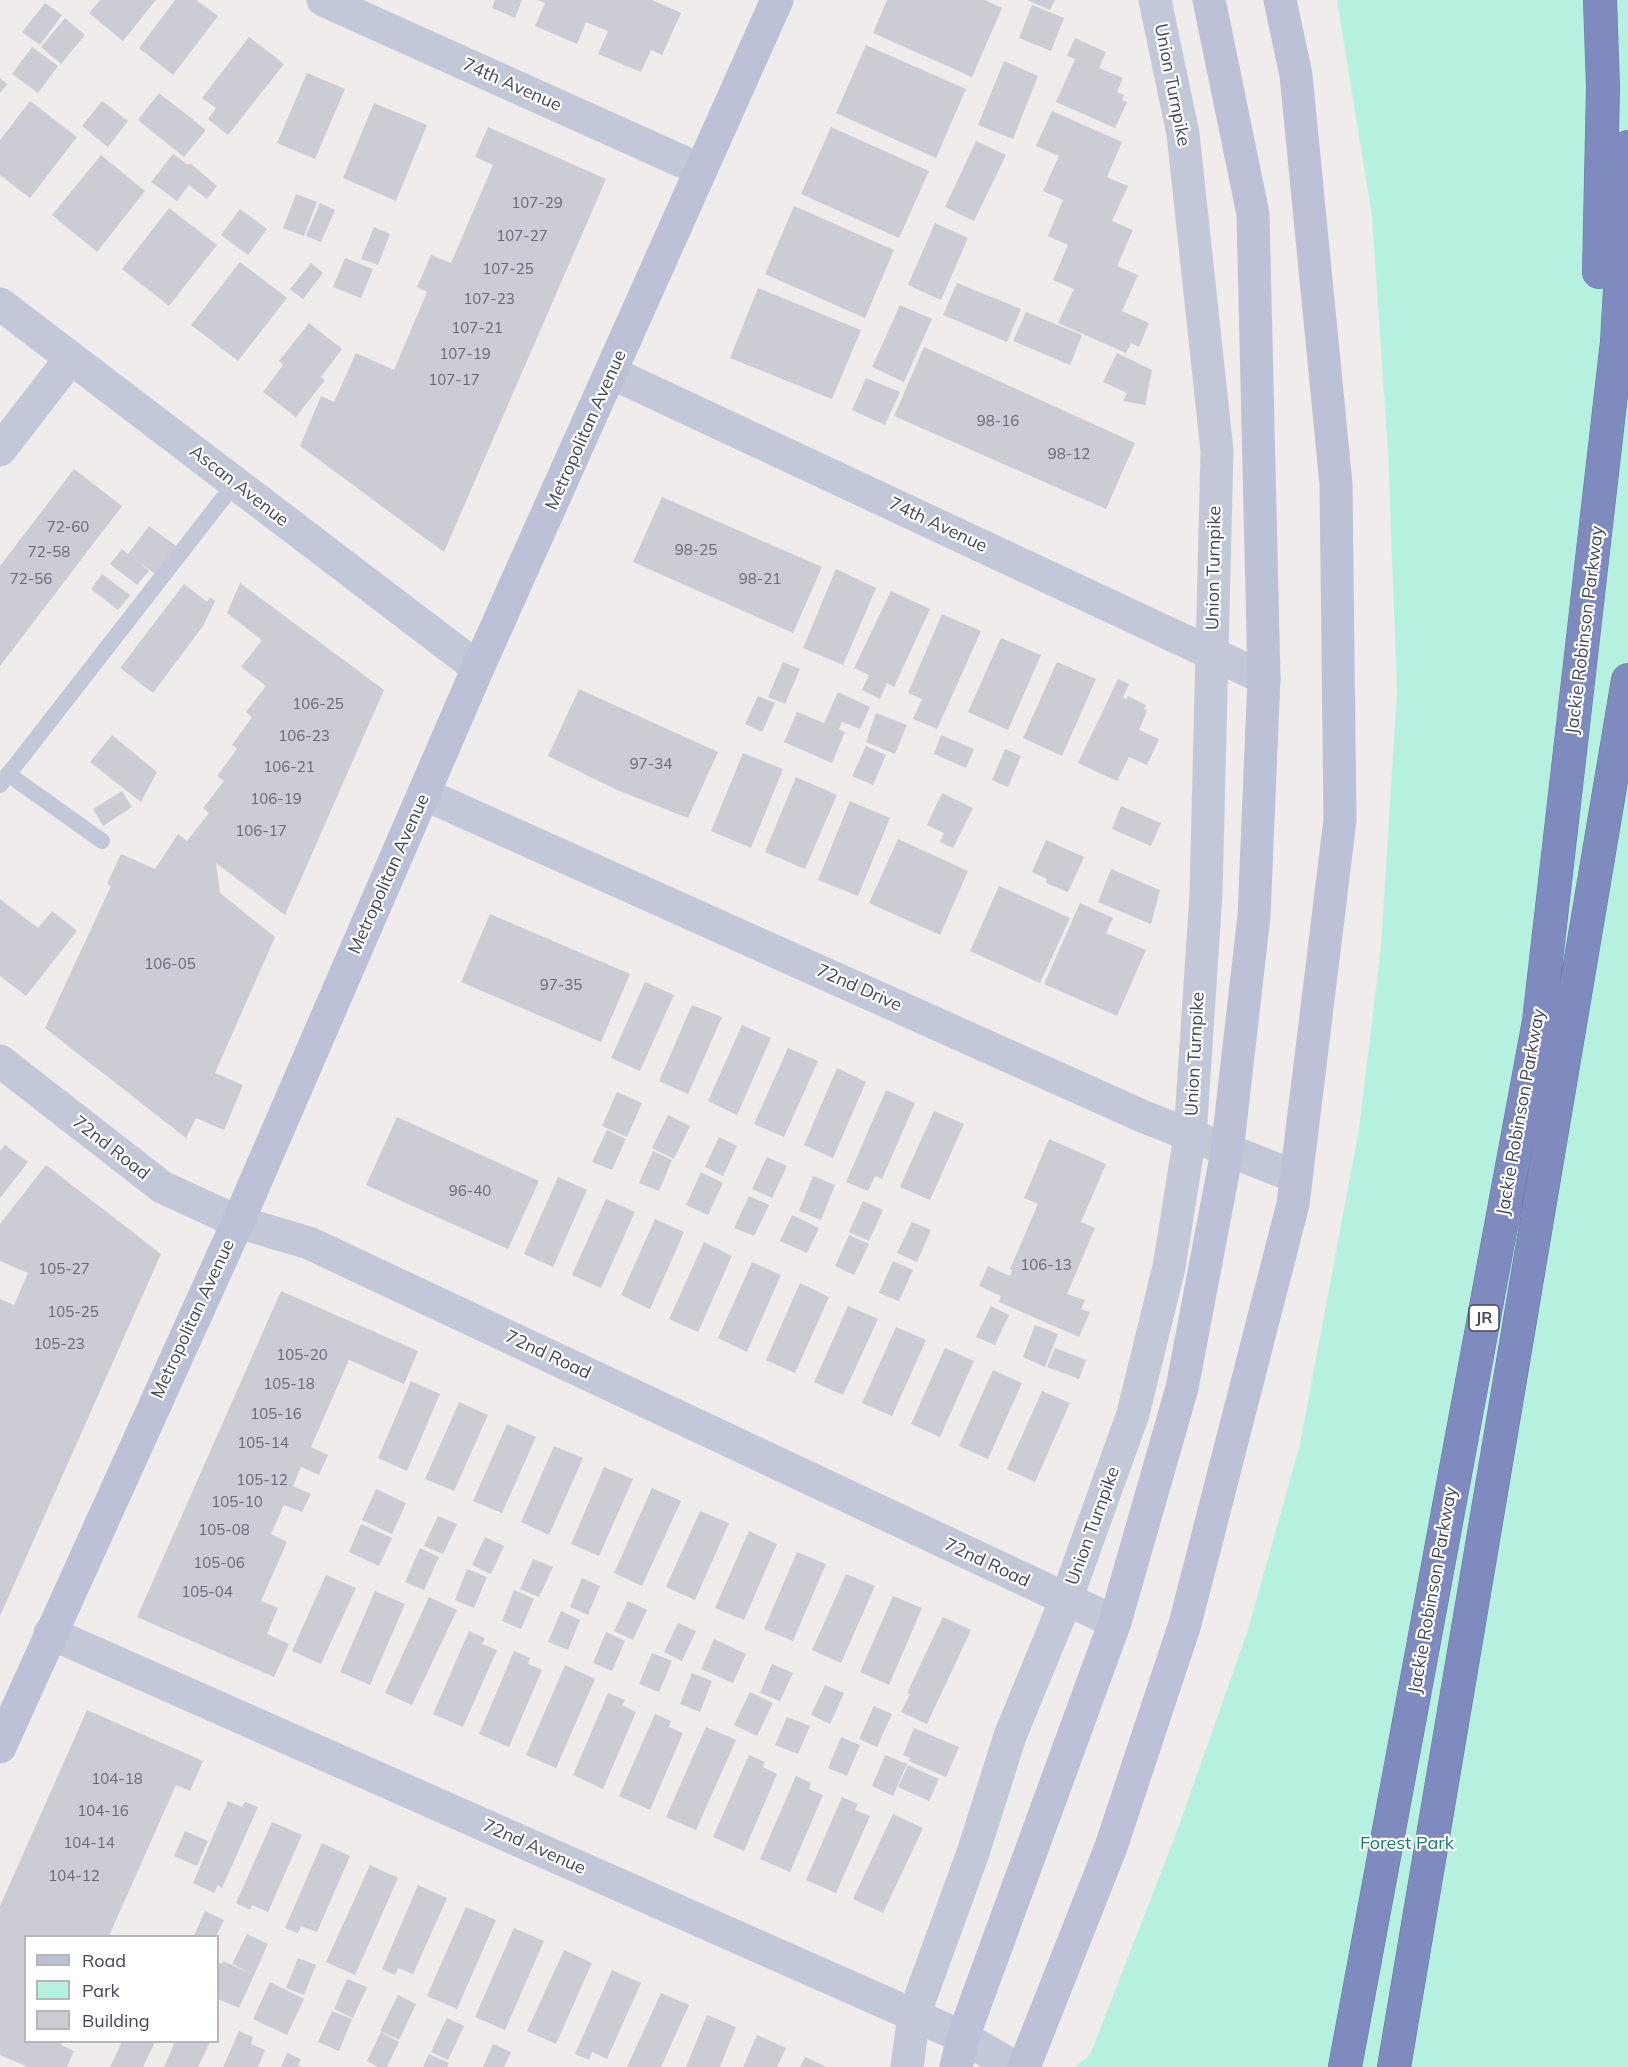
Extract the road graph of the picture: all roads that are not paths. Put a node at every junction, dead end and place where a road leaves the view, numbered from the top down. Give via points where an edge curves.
1 (322, 0) edge
2 (777, 0) edge
3 (1155, 0) edge
4 (1209, 0) edge
5 (1280, 0) edge
6 (1600, 0) edge
7 (1628, 147) edge
8 (701, 170) junction
9 (0, 304) edge
10 (71, 358) junction
11 (612, 373) junction
12 (0, 450) edge
13 (235, 483) junction
14 (1593, 564) junction
15 (1212, 654) junction
16 (478, 668) junction
17 (1264, 678) junction
18 (1628, 680) edge
19 (4, 780) edge
20 (424, 794) junction
21 (102, 841) dead end
22 (0, 1061) edge
23 (1190, 1136) junction
24 (1227, 1152) junction
25 (1296, 1178) junction
26 (238, 1222) junction
27 (1066, 1600) junction
28 (1115, 1622) junction
29 (50, 1633) junction
30 (0, 1748) edge
31 (914, 2015) junction
32 (959, 2052) edge
33 (907, 2067) edge
34 (1014, 2067) edge
35 (1024, 2067) edge
36 (1345, 2067) edge
37 (1394, 2067) edge

1 - 8 street, 74th Avenue
2 - 8 main road, Metropolitan Avenue
3 - 15 street, Union Turnpike via 1183,134 1216,451
4 - 17 main road via 1253,214
5 - 25 main road via 1296,75 1336,484 1340,820
6 - 14 highway via 1603,87
7 - 14 highway, Jackie Robinson Parkway / JR via 1617,342
8 - 11 main road, Metropolitan Avenue
9 - 10 street, Ascan Avenue
10 - 12 street
10 - 13 street, Ascan Avenue
11 - 15 street, 74th Avenue
11 - 16 main road, Metropolitan Avenue
13 - 16 street, Ascan Avenue
13 - 19 lane
14 - 36 highway, Jackie Robinson Parkway / JR via 1539,1021
15 - 17 street, 74th Avenue
15 - 23 street, Union Turnpike via 1206,894
16 - 20 main road, Metropolitan Avenue
17 - 24 main road via 1254,916
18 - 37 highway, Jackie Robinson Parkway / JR
19 - 21 lane
20 - 23 street, 72nd Drive
20 - 26 main road, Metropolitan Avenue
22 - 26 street, 72nd Road via 162,1187
23 - 24 street, 72nd Drive
23 - 27 street, Union Turnpike via 1169,1268 1133,1414
24 - 25 street, 72nd Drive
24 - 28 main road via 1182,1388
25 - 35 main road via 1293,1204 1185,1624 1111,1847
26 - 27 street, 72nd Road via 309,1243
26 - 29 main road, Metropolitan Avenue
27 - 28 street, 72nd Road
27 - 31 street, Union Turnpike via 1010,1736 973,1853
28 - 32 main road
29 - 30 main road, Metropolitan Avenue
29 - 31 street, 72nd Avenue
31 - 32 street, 72nd Avenue
31 - 33 street, Union Turnpike
32 - 34 street, 72nd Avenue

